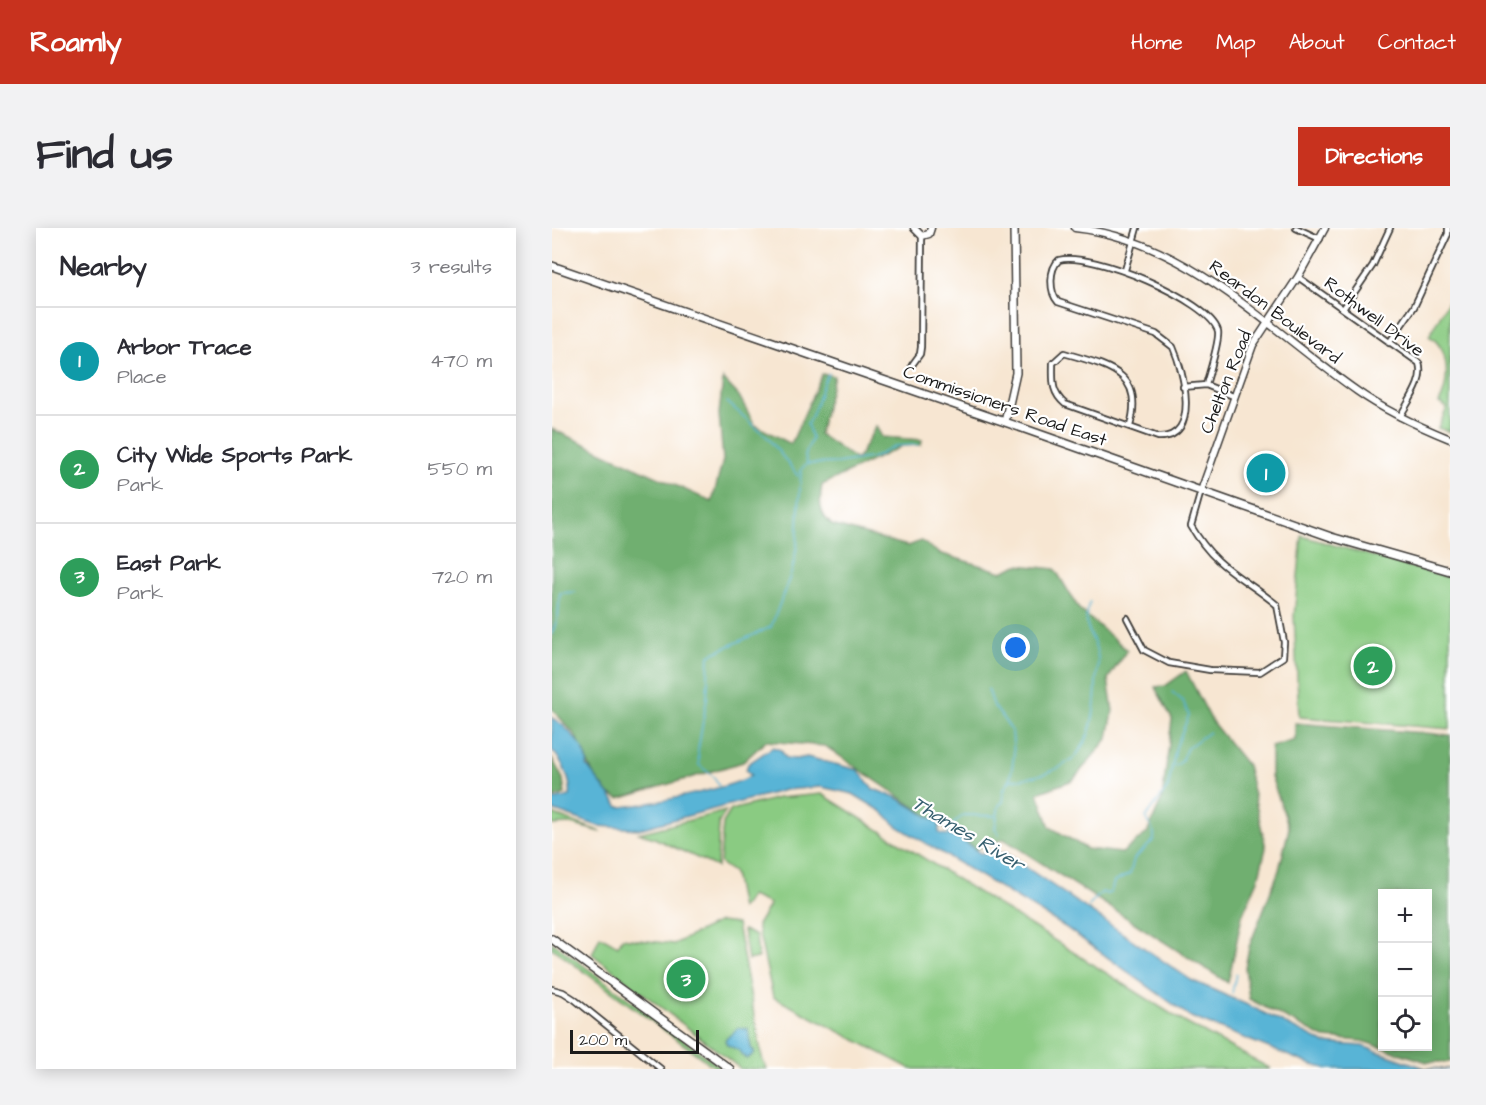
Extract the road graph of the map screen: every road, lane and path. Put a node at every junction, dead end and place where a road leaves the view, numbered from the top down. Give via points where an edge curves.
1 (914, 228) edge
2 (931, 228) edge
3 (1014, 228) edge
4 (1075, 228) edge
5 (1137, 228) edge
6 (1296, 228) edge
7 (1325, 228) edge
8 (1390, 228) edge
9 (1448, 228) edge
10 (922, 236) junction
11 (1320, 239) junction
12 (1133, 240) junction
13 (552, 266) edge
14 (1125, 270) junction
15 (1298, 277) junction
16 (1342, 309) junction
17 (1266, 324) junction
18 (1389, 343) junction
19 (912, 365) dead end
20 (1206, 385) junction
21 (1183, 387) junction
22 (1233, 396) junction
23 (1400, 417) junction
24 (1005, 422) junction
25 (1130, 426) junction
26 (1450, 439) edge
27 (1201, 491) junction
28 (1450, 571) edge
29 (1127, 618) dead end
30 (552, 939) edge
31 (552, 989) edge
32 (661, 1069) edge
33 (730, 1069) edge

1 - 10 street
2 - 10 street via 929,234
3 - 24 main road via 1016,373
4 - 12 street, Reardon Boulevard
5 - 12 street
6 - 11 street
7 - 11 street, Chelton Road
8 - 16 street via 1373,265
9 - 18 street via 1414,307
10 - 19 street via 921,347
11 - 15 street, Chelton Road
12 - 14 street
12 - 17 street, Reardon Boulevard via 1202,275
13 - 24 main road, Commissioners Road East
14 - 20 street via 1161,286 1207,317 1217,329
14 - 21 street via 1062,259 1053,267 1054,298 1168,342 1177,356
15 - 16 street, Rothwell Drive
15 - 17 street, Chelton Road
16 - 18 street, Rothwell Drive
17 - 22 street, Chelton Road via 1253,345
17 - 23 street, Reardon Boulevard via 1359,393
18 - 23 street, Rothwell Drive via 1419,363 1421,371
20 - 21 street
20 - 22 street
21 - 25 street via 1186,417 1176,433 1158,437
22 - 27 street, Chelton Road
23 - 26 street, Reardon Boulevard
24 - 27 main road, Commissioners Road East
25 - 25 street via 1065,404 1056,397 1052,388 1056,358 1065,353 1119,372 1130,383 1135,397
27 - 28 main road, Commissioners Road East via 1330,537
27 - 29 street via 1191,526 1226,570 1277,605 1284,657 1260,672 1169,663 1144,650
30 - 33 main road
31 - 32 street via 574,999

